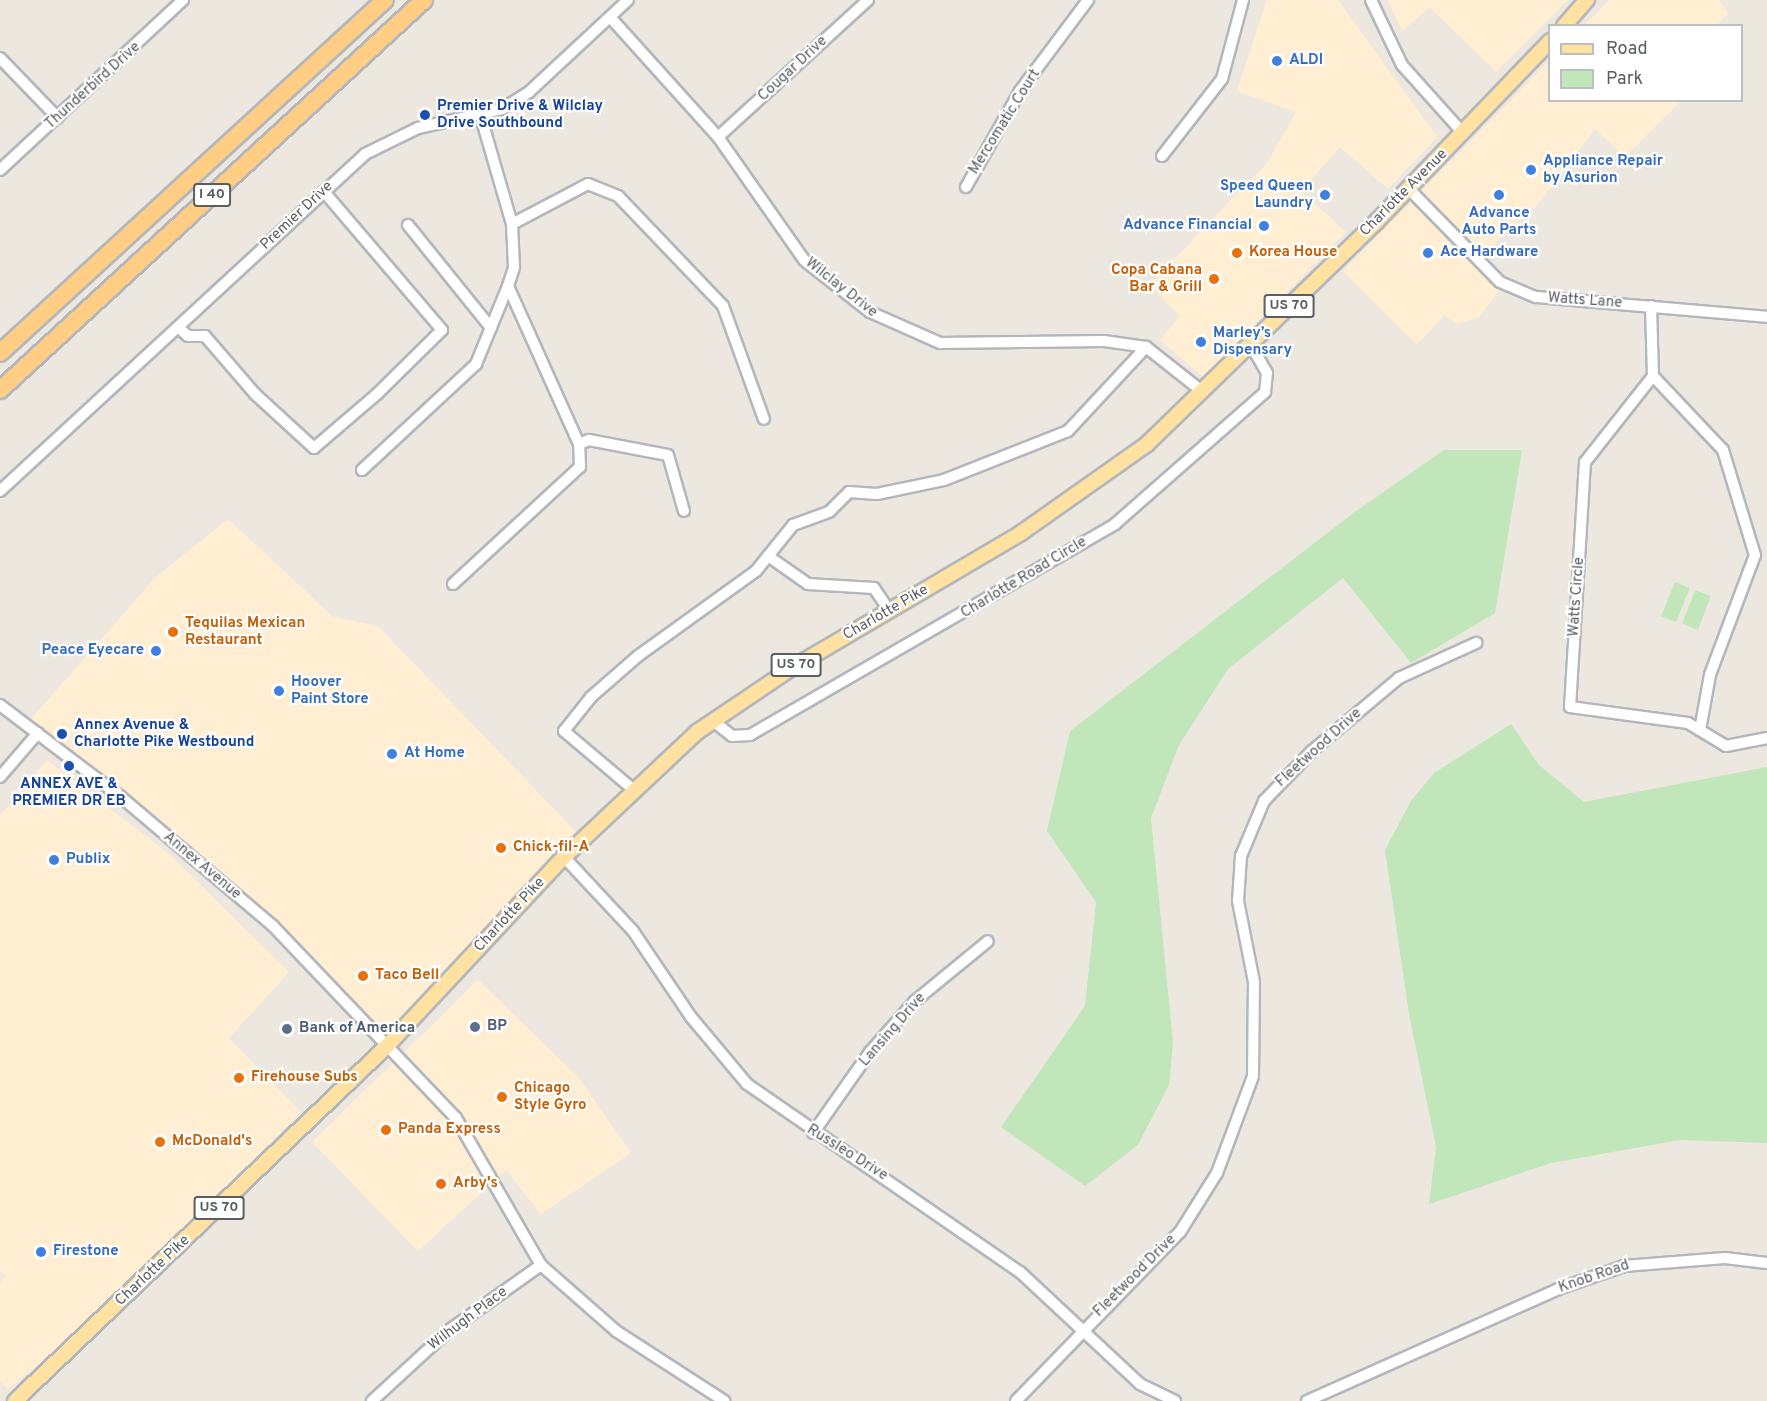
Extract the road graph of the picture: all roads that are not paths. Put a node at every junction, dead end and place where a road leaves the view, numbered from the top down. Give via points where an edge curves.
1 (183, 0) edge
2 (385, 0) edge
3 (423, 0) edge
4 (628, 0) edge
5 (868, 0) edge
6 (1088, 0) edge
7 (1243, 0) edge
8 (1371, 0) edge
9 (1587, 0) edge
10 (610, 17) junction
11 (1566, 24) edge
12 (1548, 43) edge
13 (0, 58) edge
14 (481, 117) junction
15 (58, 118) junction
16 (1463, 133) junction
17 (718, 137) junction
18 (1162, 156) dead end
19 (0, 170) edge
20 (966, 187) dead end
21 (1409, 189) junction
22 (324, 192) junction
23 (512, 224) junction
24 (408, 225) dead end
25 (508, 286) junction
26 (1651, 306) junction
27 (1767, 317) edge
28 (178, 327) junction
29 (491, 328) junction
30 (1251, 345) junction
31 (1146, 347) junction
32 (0, 353) edge
33 (1653, 376) junction
34 (0, 390) edge
35 (1203, 392) junction
36 (764, 419) dead end
37 (579, 444) junction
38 (362, 470) dead end
39 (0, 490) edge
40 (684, 511) dead end
41 (768, 556) junction
42 (453, 584) dead end
43 (890, 612) junction
44 (1476, 643) dead end
45 (0, 705) edge
46 (713, 721) junction
47 (1700, 730) junction
48 (38, 733) junction
49 (1767, 738) edge
50 (0, 777) edge
51 (634, 791) junction
52 (564, 857) junction
53 (988, 940) dead end
54 (386, 1047) junction
55 (813, 1133) junction
56 (1767, 1263) edge
57 (541, 1265) junction
58 (1081, 1330) junction
59 (15, 1401) edge
60 (372, 1401) edge
61 (724, 1401) edge
62 (1016, 1401) edge
63 (1175, 1401) edge
64 (1307, 1401) edge

1 - 15 street, Thunderbird Drive
2 - 32 highway, I 40
3 - 34 highway, I 40
4 - 10 street, Premier Drive
5 - 17 street, Cougar Drive
6 - 20 street, Mercomatic Court via 1020,91
7 - 18 street via 1222,79
8 - 16 street via 1402,65
9 - 11 main road
10 - 14 street, Premier Drive via 529,92
10 - 17 street, Wilclay Drive
12 - 16 main road, Charlotte Avenue / US 70
13 - 15 street
14 - 22 street, Premier Drive via 418,129 364,154
14 - 23 street
15 - 19 street, Thunderbird Drive
16 - 21 main road, Charlotte Avenue / US 70
17 - 31 street, Wilclay Drive via 804,260 870,312 908,334 940,343 1104,341
21 - 26 street, Watts Lane via 1500,282 1536,297
21 - 30 main road, Charlotte Avenue / US 70
22 - 28 street, Premier Drive
22 - 28 street via 442,330 377,394 314,448 255,394 205,336 188,336
23 - 25 street via 514,267
23 - 36 street via 588,184 618,196 723,306
24 - 29 street
25 - 29 street
25 - 37 street
26 - 27 street, Watts Lane
26 - 33 street
28 - 39 street, Premier Drive
29 - 38 street via 476,364
30 - 35 main road, Charlotte Avenue / US 70
30 - 46 street, Charlotte Road Circle via 1267,373 1260,399 1115,524 750,735 732,736
31 - 35 street
31 - 41 street via 1068,431 944,480 877,494 849,492 829,512 793,525
33 - 47 street via 1723,450 1755,555 1710,675
33 - 47 street, Watts Circle via 1585,462 1570,707 1688,723
35 - 43 main road, Charlotte Pike / US 70 via 1138,451 1021,533
37 - 40 street via 589,440 668,455
37 - 42 street via 580,467
41 - 43 street via 808,584 874,588
41 - 51 street via 756,571 638,656 591,697 564,731
43 - 46 main road, Charlotte Pike / US 70
44 - 58 street, Fleetwood Drive via 1399,678 1312,751 1264,801 1241,856 1238,890 1254,982 1253,1076 1217,1173 1180,1232
45 - 48 street, Annex Avenue
46 - 51 main road, Charlotte Pike / US 70
47 - 49 street, Watts Circle via 1726,746
48 - 50 street
48 - 54 street, Annex Avenue via 273,926
51 - 52 main road, Charlotte Pike / US 70
52 - 54 main road, Charlotte Pike / US 70
52 - 55 street, Russleo Drive via 633,931 720,1056 747,1084
53 - 55 street, Lansing Drive via 915,1001 870,1052
54 - 57 street, Annex Avenue via 456,1118
54 - 59 main road, Charlotte Pike / US 70
55 - 58 street, Russleo Drive via 1020,1272
56 - 64 street, Knob Road via 1725,1258 1624,1266 1431,1344
57 - 60 street, Wilhugh Place via 448,1331
57 - 61 street, Annex Avenue via 616,1331
58 - 62 street, Fleetwood Drive
58 - 63 street, Russleo Drive via 1140,1384

